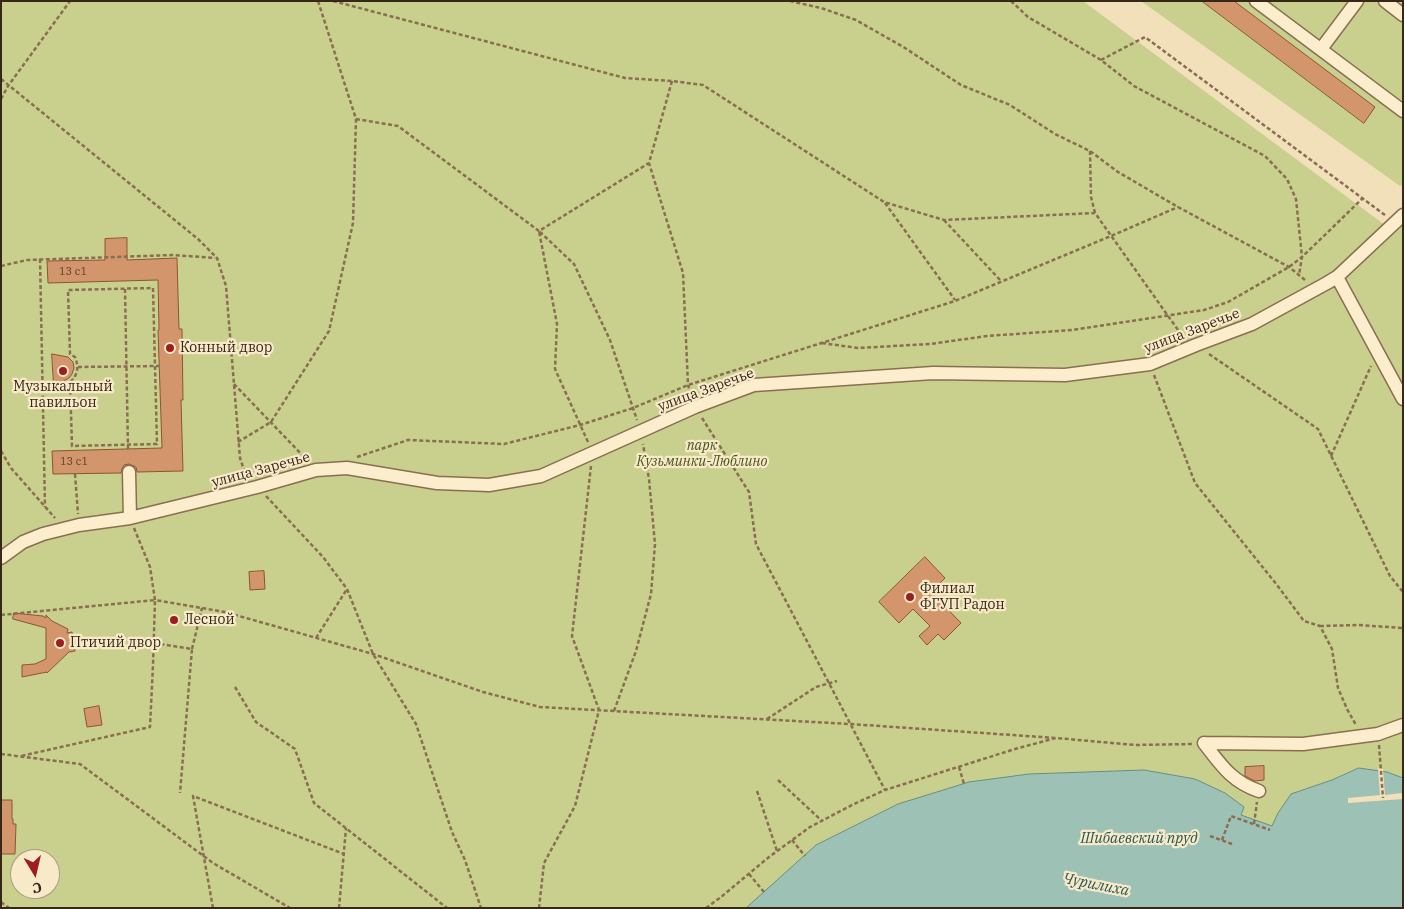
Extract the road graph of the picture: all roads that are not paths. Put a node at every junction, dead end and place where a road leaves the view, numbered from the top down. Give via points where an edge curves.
1 (1256, 1) edge
2 (1356, 1) edge
3 (1385, 1) edge
4 (1403, 15) edge
5 (1320, 49) junction
6 (1403, 111) edge
7 (1399, 219) edge
8 (1337, 277) junction
9 (1403, 399) edge
10 (129, 472) dead end
11 (130, 518) junction
12 (1, 558) edge
13 (1403, 726) edge
14 (1259, 791) road end

1 - 5 street
2 - 5 street
3 - 4 street
5 - 6 street
7 - 8 street, улица Заречье
8 - 9 street
8 - 11 street, улица Заречье via 1252,324 1150,364 1065,375 933,373 754,385 695,407 541,476 490,485 438,483 347,468 316,470
10 - 11 street
11 - 12 street, улица Заречье via 43,534 23,542
13 - 14 street via 1378,734 1303,744 1204,743 1228,773 1246,787

